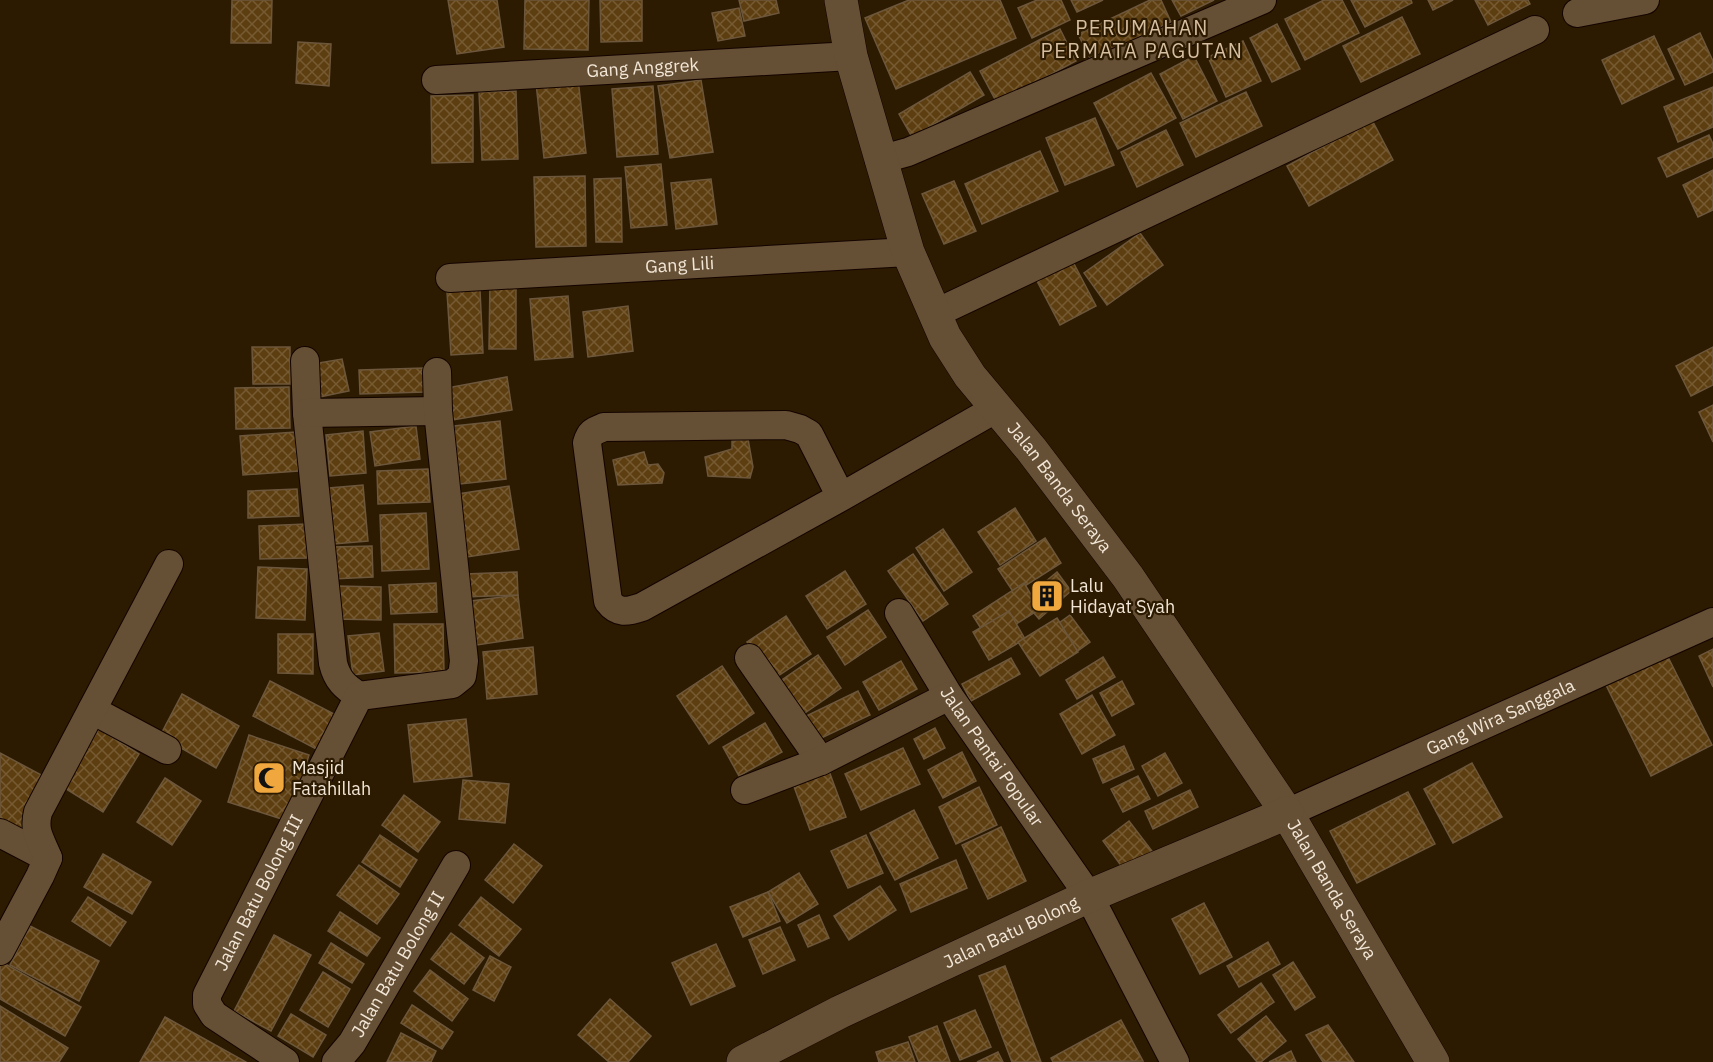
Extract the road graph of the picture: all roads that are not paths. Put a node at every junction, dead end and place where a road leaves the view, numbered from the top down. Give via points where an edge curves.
1 (841, 0) edge
2 (1262, 0) edge
3 (1645, 0) edge
4 (1577, 13) dead end
5 (1535, 30) dead end
6 (851, 56) junction
7 (436, 80) dead end
8 (879, 160) junction
9 (908, 252) junction
10 (450, 278) dead end
11 (934, 314) junction
12 (305, 361) dead end
13 (437, 372) dead end
14 (997, 408) junction
15 (438, 411) junction
16 (307, 413) junction
17 (841, 497) junction
18 (169, 564) dead end
19 (899, 613) dead end
20 (1713, 622) edge
21 (749, 658) dead end
22 (359, 696) junction
23 (950, 696) junction
24 (92, 710) junction
25 (166, 750) dead end
26 (821, 761) junction
27 (745, 790) dead end
28 (1287, 813) junction
29 (0, 833) edge
30 (48, 858) junction
31 (456, 865) dead end
32 (1089, 896) junction
33 (0, 951) edge
34 (751, 1060) edge
35 (285, 1062) edge
36 (336, 1062) edge
37 (1175, 1062) edge
38 (1433, 1062) edge

1 - 6 street, Jalan Banda Seraya
2 - 8 street via 908,152
3 - 4 street
5 - 11 street
6 - 7 street, Gang Anggrek
6 - 8 street, Jalan Banda Seraya
8 - 9 street, Jalan Banda Seraya
9 - 10 street, Gang Lili
9 - 11 street, Jalan Banda Seraya
11 - 14 street, Jalan Banda Seraya via 970,376
12 - 16 street
13 - 15 street
14 - 17 street
14 - 28 street, Jalan Banda Seraya via 1128,577
15 - 16 street
15 - 22 street via 464,661 462,676 452,684
16 - 22 street via 333,663 339,680
17 - 17 street via 809,434 786,425 604,427 592,431 587,443 608,601 614,609 627,612
18 - 24 street
19 - 23 street, Jalan Pantai Popular
20 - 28 street, Gang Wira Sanggala
21 - 26 street
22 - 35 street, Jalan Batu Bolong III via 207,995 214,1015
23 - 26 street
23 - 32 street, Jalan Pantai Popular
24 - 25 street
24 - 30 street via 38,812 37,835
26 - 27 street
28 - 32 street, Jalan Batu Bolong
28 - 38 street, Jalan Banda Seraya
29 - 30 street
30 - 33 street
31 - 36 street, Jalan Batu Bolong II via 352,1043
32 - 34 street, Jalan Batu Bolong via 840,1012
32 - 37 street, Jalan Pantai Popular

